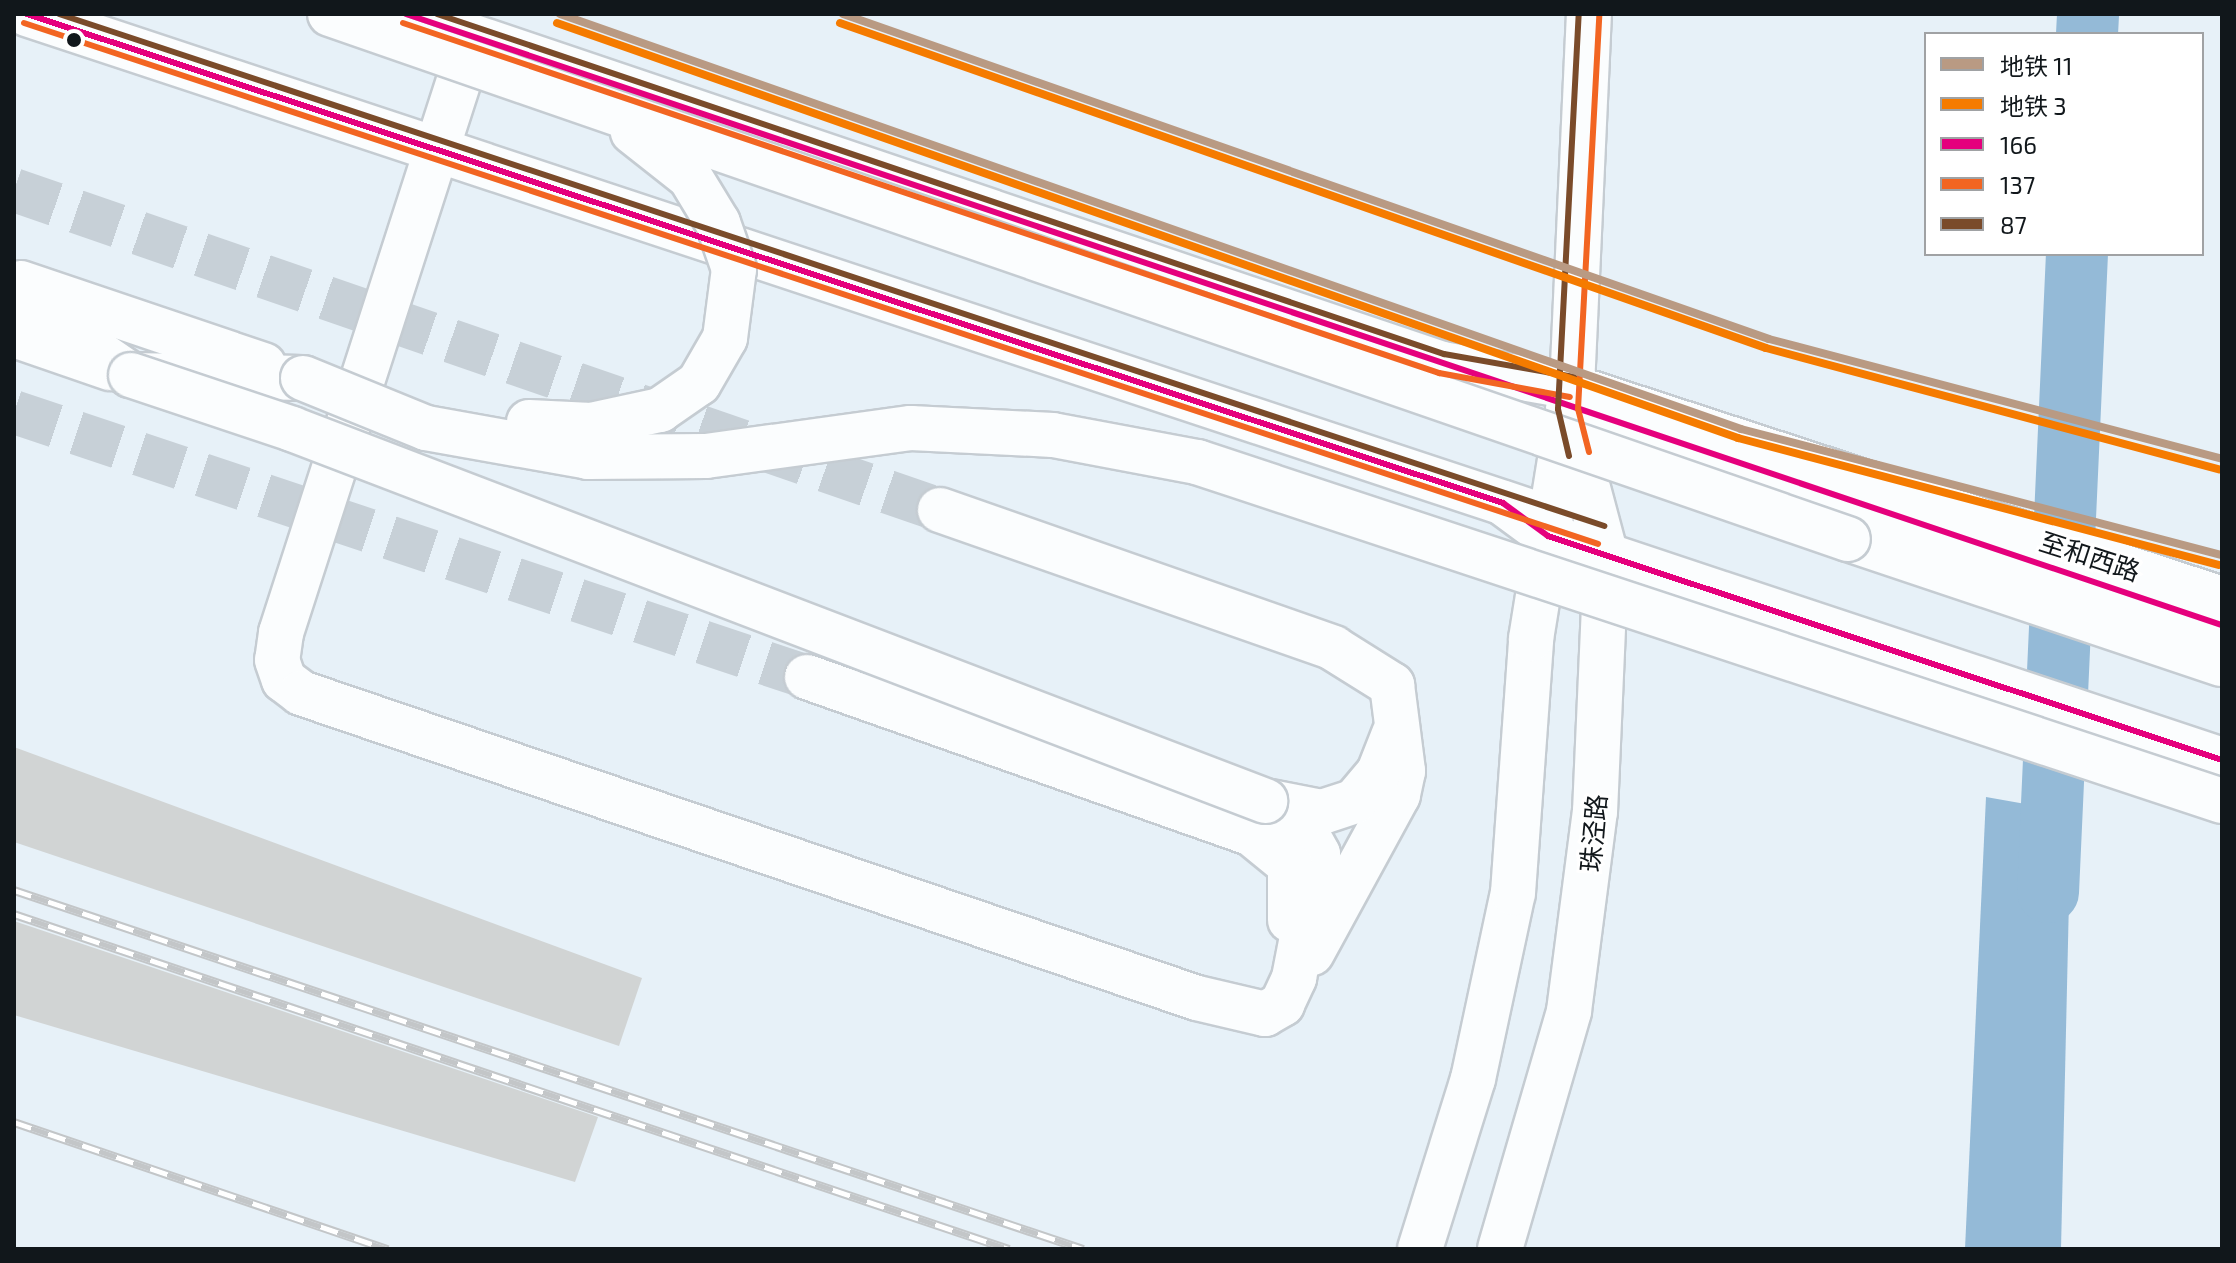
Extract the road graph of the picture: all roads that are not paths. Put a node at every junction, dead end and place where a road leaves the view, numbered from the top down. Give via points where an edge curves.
1 (27, 14) edge
2 (330, 14) edge
3 (406, 14) edge
4 (1589, 14) edge
5 (473, 37) junction
6 (556, 90) junction
7 (433, 150) junction
8 (14, 280) edge
9 (14, 295) edge
10 (14, 335) edge
11 (131, 375) junction
12 (303, 378) junction
13 (1570, 399) junction
14 (940, 510) tunnel mouth
15 (1549, 527) junction
16 (1603, 546) junction
17 (2098, 576) junction
18 (2222, 599) edge
19 (2222, 625) edge
20 (2222, 664) edge
21 (807, 677) tunnel mouth
22 (2007, 681) junction
23 (1399, 712) junction
24 (2222, 740) edge
25 (2222, 760) edge
26 (1265, 801) junction
27 (2222, 801) edge
28 (1294, 978) junction
29 (1420, 1249) edge
30 (1500, 1249) edge

1 - 7 main road
2 - 6 main road, bridge
3 - 5 main road
4 - 13 main road, 珠泾路
5 - 7 main road
5 - 13 main road via 1442,364
6 - 12 main road, bridge via 658,147 700,189 718,223 734,269 733,311 699,383 660,410 570,426 439,410
6 - 20 main road, bridge via 1325,361
7 - 15 main road via 1503,503
7 - 28 main road via 281,633 277,660 284,680 301,693 1230,1008 1272,1012
8 - 12 main road
9 - 11 main road
10 - 11 main road
11 - 12 main road, bridge
11 - 26 main road, bridge via 292,429
12 - 27 main road, bridge via 426,428 588,457 706,456 911,428 1027,432 1184,459
13 - 15 main road, 珠泾路
13 - 16 main road, 珠泾路
13 - 17 main road
14 - 23 main road via 1333,648 1392,685
15 - 16 main road
15 - 29 main road, 珠泾路 via 1531,639 1523,812 1496,990
16 - 22 main road
16 - 30 main road, 珠泾路 via 1605,675 1587,899 1569,1011
17 - 18 main road, 至和西路
17 - 19 main road
21 - 28 main road via 1263,840 1284,857 1295,883 1288,927
22 - 24 main road via 2087,695
22 - 25 main road
23 - 26 main road via 1379,772 1355,801 1322,812
23 - 28 main road via 1398,795
26 - 28 main road via 1303,827 1318,854

